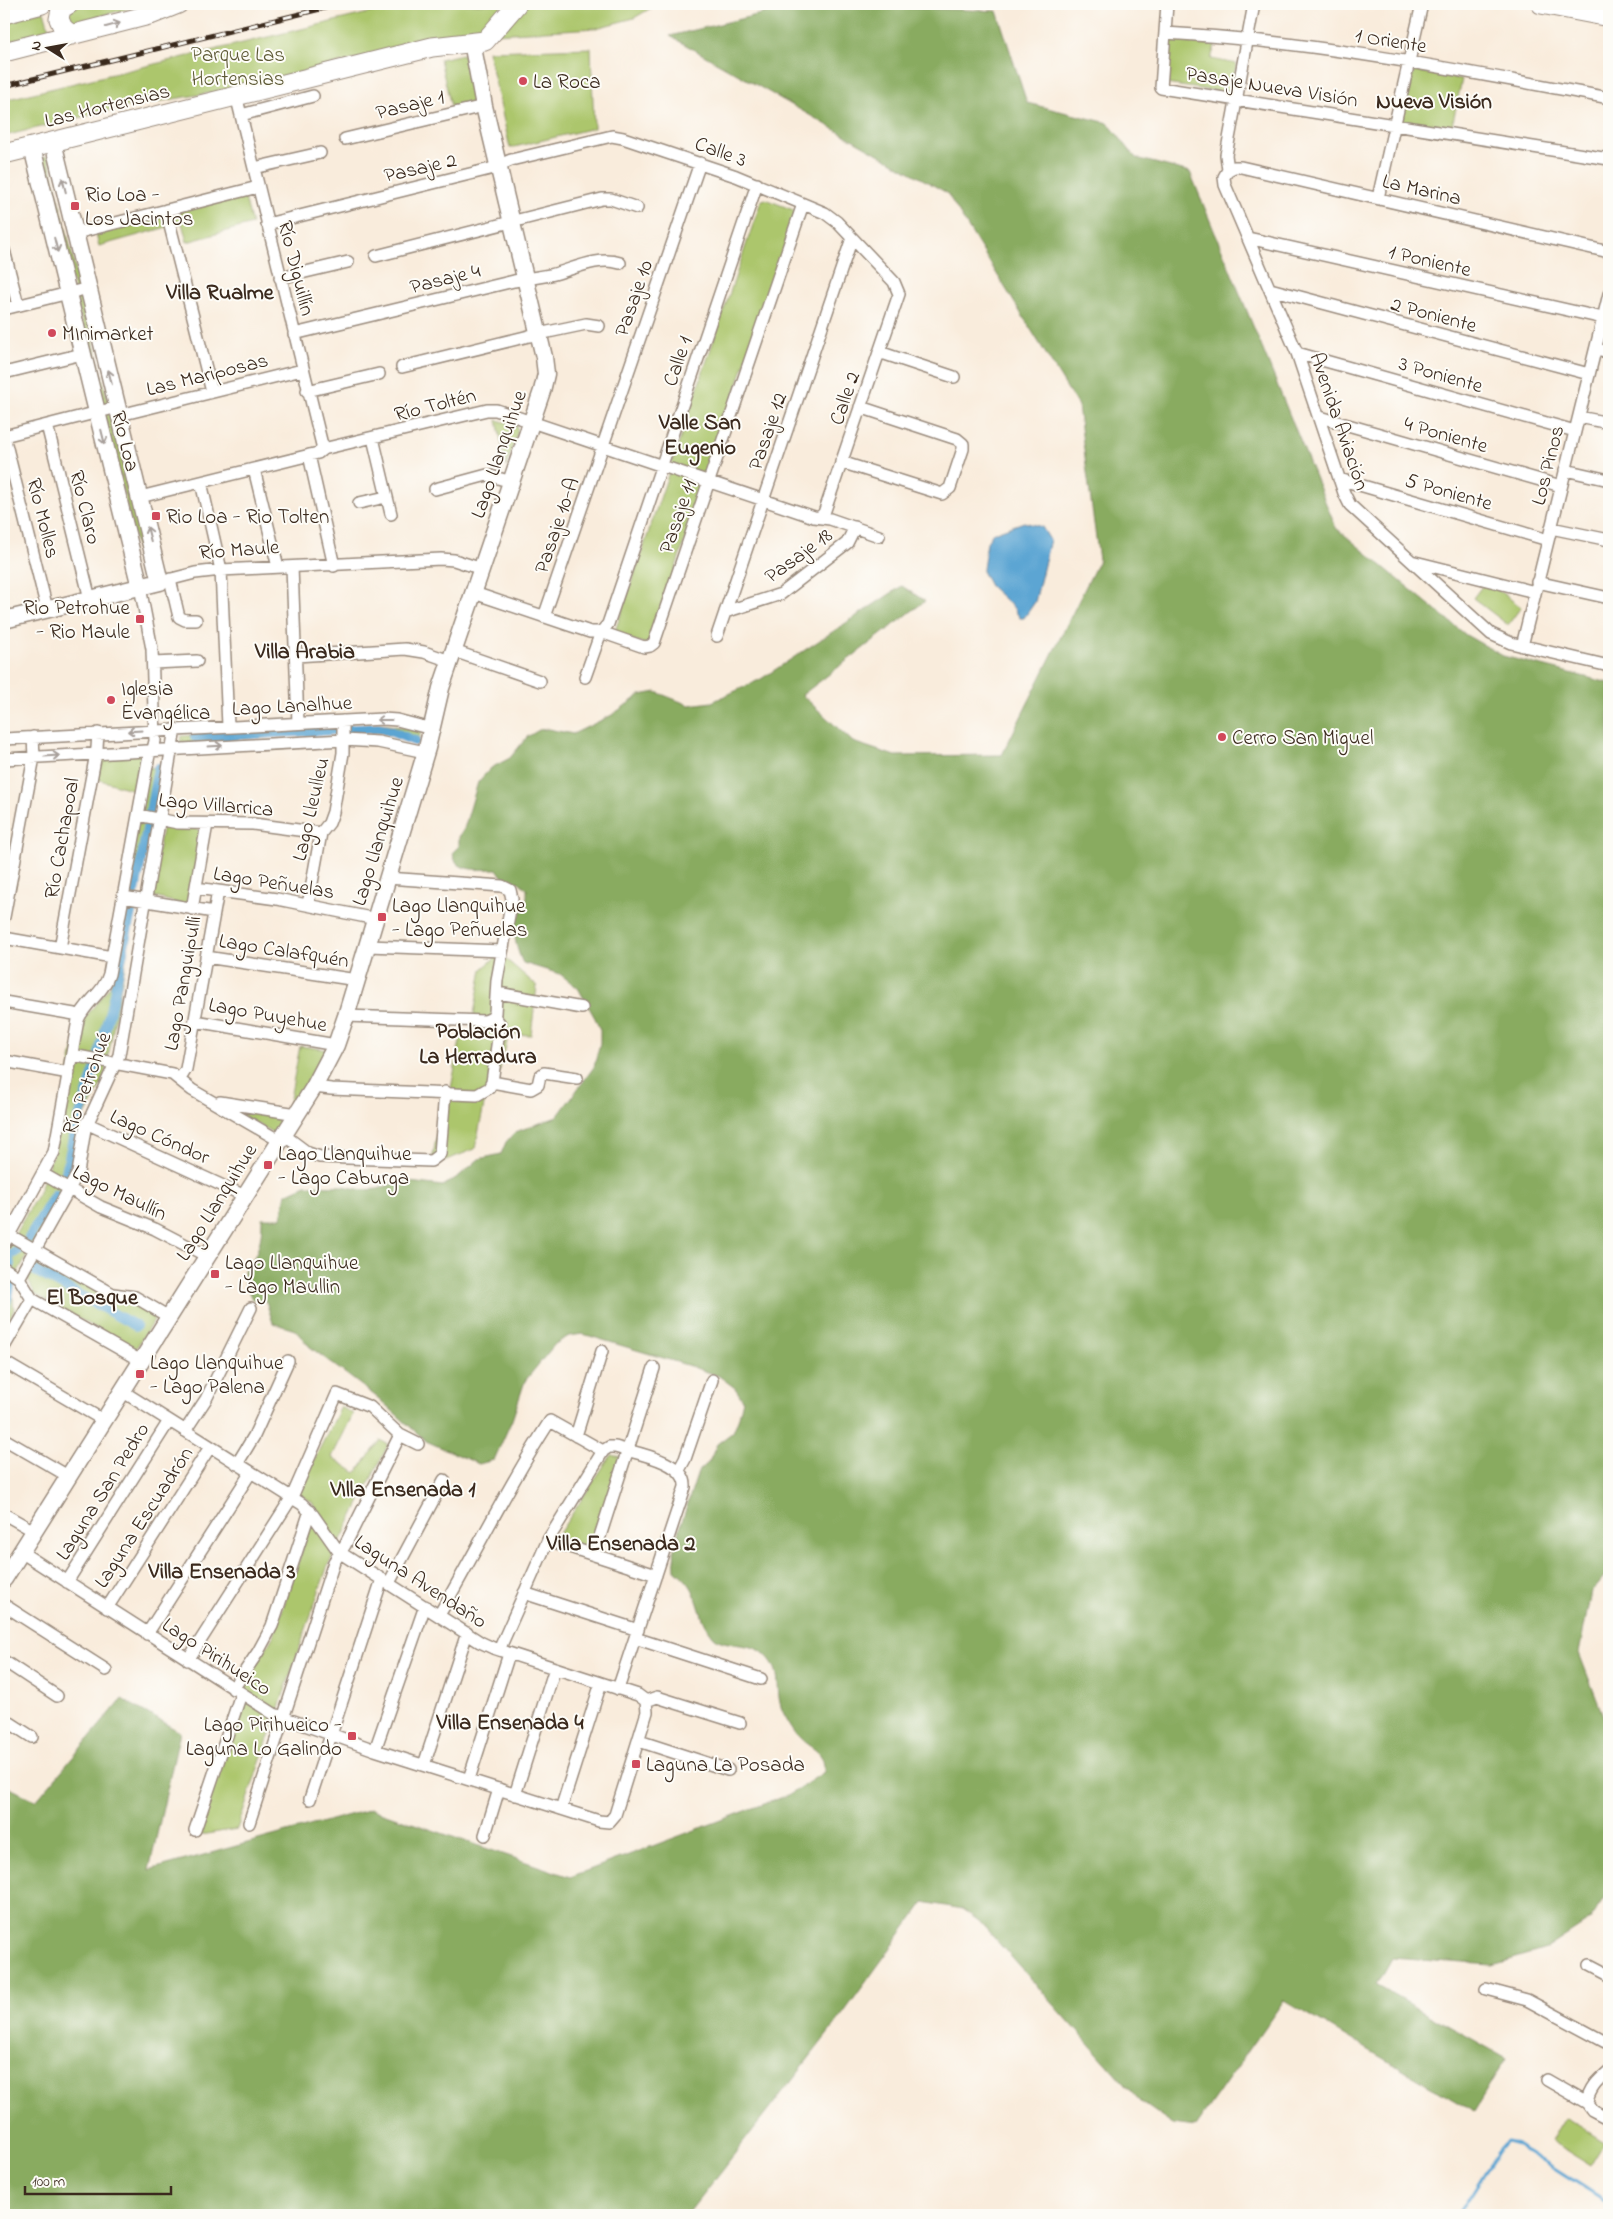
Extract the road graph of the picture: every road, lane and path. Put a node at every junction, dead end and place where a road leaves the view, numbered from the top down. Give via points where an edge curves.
1 (42, 4) edge
2 (69, 4) edge
3 (178, 4) edge
4 (518, 4) edge
5 (1167, 4) edge
6 (1254, 4) edge
7 (1422, 4) edge
8 (1541, 4) edge
9 (4, 14) edge
10 (1609, 17) edge
11 (1165, 33) junction
12 (72, 36) junction
13 (1248, 38) junction
14 (479, 42) junction
15 (4, 52) edge
16 (1409, 61) junction
17 (236, 95) junction
18 (313, 96) dead end
19 (1609, 98) edge
20 (1236, 99) junction
21 (484, 106) junction
22 (241, 115) junction
23 (1394, 124) junction
24 (345, 140) dead end
25 (53, 142) junction
26 (32, 147) junction
27 (320, 153) dead end
28 (4, 154) edge
29 (1609, 159) edge
30 (700, 163) junction
31 (498, 166) junction
32 (254, 168) junction
33 (1228, 170) junction
34 (757, 184) junction
35 (258, 187) junction
36 (1378, 198) junction
37 (803, 204) junction
38 (637, 208) dead end
39 (166, 210) junction
40 (512, 222) junction
41 (267, 224) junction
42 (76, 233) junction
43 (852, 238) junction
44 (1248, 238) junction
45 (4, 250) edge
46 (1609, 252) edge
47 (376, 256) dead end
48 (348, 262) dead end
49 (620, 263) dead end
50 (280, 278) junction
51 (526, 279) junction
52 (89, 288) junction
53 (898, 289) joint
54 (1270, 289) junction
55 (68, 293) junction
56 (1609, 294) edge
57 (18, 305) junction
58 (4, 308) edge
59 (1603, 318) junction
60 (599, 326) dead end
61 (294, 334) junction
62 (539, 334) junction
63 (1596, 349) junction
64 (879, 352) junction
65 (1609, 352) edge
66 (1297, 353) junction
67 (82, 354) junction
68 (402, 367) dead end
69 (302, 370) junction
70 (4, 373) edge
71 (379, 374) dead end
72 (1589, 374) junction
73 (954, 377) dead end
74 (307, 390) junction
75 (212, 392) junction
76 (860, 407) junction
77 (119, 411) junction
78 (96, 412) junction
79 (1320, 417) junction
80 (1579, 417) junction
81 (532, 421) junction
82 (1609, 423) edge
83 (47, 425) junction
84 (1575, 431) junction
85 (4, 436) edge
86 (373, 438) junction
87 (603, 445) junction
88 (323, 449) junction
89 (309, 455) junction
90 (841, 462) junction
91 (662, 465) junction
92 (254, 469) junction
93 (1565, 470) junction
94 (1339, 479) junction
95 (1609, 480) edge
96 (709, 481) junction
97 (201, 482) junction
98 (512, 482) junction
99 (1561, 486) junction
100 (435, 489) dead end
101 (140, 497) junction
102 (386, 497) junction
103 (764, 500) junction
104 (359, 504) dead end
105 (391, 514) dead end
106 (820, 517) junction
107 (855, 527) junction
108 (1551, 528) junction
109 (879, 536) dead end
110 (1548, 540) junction
111 (1609, 540) edge
112 (1409, 560) junction
113 (334, 566) junction
114 (292, 567) junction
115 (278, 568) junction
116 (482, 569) junction
117 (221, 570) junction
118 (165, 581) junction
119 (140, 587) junction
120 (1536, 587) junction
121 (474, 593) junction
122 (1609, 598) edge
123 (90, 599) junction
124 (47, 610) junction
125 (725, 612) junction
126 (544, 617) junction
127 (4, 620) edge
128 (196, 620) dead end
129 (601, 632) junction
130 (717, 636) dead end
131 (1522, 646) junction
132 (296, 656) junction
133 (452, 656) junction
134 (197, 661) dead end
135 (153, 663) junction
136 (1609, 666) edge
137 (585, 677) dead end
138 (540, 681) dead end
139 (343, 721) junction
140 (298, 724) junction
141 (228, 726) junction
142 (175, 729) junction
143 (432, 729) junction
144 (155, 730) junction
145 (98, 733) junction
146 (32, 737) junction
147 (4, 738) edge
148 (344, 740) junction
149 (173, 748) junction
150 (153, 749) junction
151 (426, 752) junction
152 (96, 753) junction
153 (34, 757) junction
154 (4, 759) edge
155 (138, 815) junction
156 (161, 820) junction
157 (207, 824) junction
158 (321, 833) junction
159 (387, 878) junction
160 (196, 888) junction
161 (218, 891) junction
162 (123, 897) junction
163 (147, 901) junction
164 (308, 905) junction
165 (192, 909) junction
166 (214, 912) junction
167 (4, 917) edge
168 (376, 919) junction
169 (4, 938) edge
170 (368, 946) junction
171 (60, 948) junction
172 (502, 951) junction
173 (112, 957) junction
174 (206, 957) junction
175 (357, 980) junction
176 (498, 993) junction
177 (4, 1002) edge
178 (582, 1008) dead end
179 (80, 1015) junction
180 (346, 1016) junction
181 (494, 1016) junction
182 (195, 1021) junction
183 (336, 1045) junction
184 (72, 1055) junction
185 (4, 1062) edge
186 (116, 1063) junction
187 (69, 1072) junction
188 (577, 1078) dead end
189 (180, 1079) junction
190 (492, 1082) junction
191 (314, 1086) junction
192 (445, 1092) junction
193 (212, 1101) junction
194 (297, 1114) junction
195 (86, 1124) junction
196 (282, 1138) junction
197 (43, 1174) junction
198 (69, 1190) junction
199 (245, 1196) junction
200 (6, 1237) edge
201 (36, 1249) junction
202 (207, 1256) junction
203 (4, 1268) edge
204 (20, 1278) junction
205 (32, 1299) junction
206 (251, 1308) dead end
207 (168, 1318) junction
208 (4, 1347) edge
209 (602, 1351) dead end
210 (141, 1361) junction
211 (288, 1361) dead end
212 (4, 1362) edge
213 (654, 1368) dead end
214 (712, 1380) dead end
215 (122, 1391) junction
216 (103, 1420) junction
217 (169, 1421) junction
218 (185, 1431) junction
219 (400, 1435) junction
220 (576, 1436) junction
221 (4, 1439) edge
222 (418, 1444) dead end
223 (210, 1447) junction
224 (603, 1451) junction
225 (627, 1451) junction
226 (237, 1464) junction
227 (679, 1470) junction
228 (251, 1472) junction
229 (68, 1476) junction
230 (444, 1480) dead end
231 (292, 1497) junction
232 (310, 1511) junction
233 (4, 1514) edge
234 (34, 1531) junction
235 (548, 1540) junction
236 (21, 1552) junction
237 (339, 1552) junction
238 (594, 1555) junction
239 (656, 1575) junction
240 (4, 1579) edge
241 (386, 1581) junction
242 (67, 1582) junction
243 (524, 1593) junction
244 (4, 1605) edge
245 (424, 1606) junction
246 (107, 1608) junction
247 (439, 1615) junction
248 (466, 1633) junction
249 (147, 1634) junction
250 (636, 1634) junction
251 (504, 1652) junction
252 (188, 1660) junction
253 (4, 1661) edge
254 (555, 1668) junction
255 (106, 1670) dead end
256 (761, 1679) dead end
257 (601, 1684) junction
258 (618, 1689) junction
259 (237, 1692) junction
260 (57, 1696) dead end
261 (646, 1701) junction
262 (282, 1718) junction
263 (4, 1719) edge
264 (740, 1723) dead end
265 (331, 1735) junction
266 (32, 1737) dead end
267 (639, 1741) junction
268 (376, 1750) junction
269 (424, 1765) junction
270 (728, 1770) dead end
271 (468, 1779) junction
272 (499, 1789) junction
273 (515, 1795) junction
274 (310, 1799) dead end
275 (561, 1809) junction
276 (249, 1823) dead end
277 (195, 1830) dead end
278 (485, 1835) dead end
279 (1590, 1965) dead end
280 (1609, 1975) edge
281 (1486, 1989) dead end
282 (1609, 2044) edge
283 (1609, 2071) edge
284 (1546, 2080) dead end
285 (1588, 2103) junction
286 (1609, 2118) edge

1 - 9 main road
2 - 12 main road via 61,9 59,19
12 -> 3 main road via 154,14
4 - 14 main road
5 - 11 street, Pasaje Nueva Visión
6 - 13 street, Avenida Aviación
7 - 16 street
8 - 10 main road
11 - 13 street, 1 Oriente
11 - 20 street, Pasaje Nueva Visión via 1161,88
12 - 15 main road
13 - 16 street, 1 Oriente
13 - 20 street, Avenida Aviación
14 - 17 main road, Las Hortensias via 432,47
14 - 21 street, Lago Llanquihue
16 - 19 street, 1 Oriente
16 - 23 street
17 - 22 street, Río Diguillín
17 - 25 main road, Las Hortensias
18 - 22 street
20 - 23 street, Pasaje Nueva Visión
20 - 33 street, Avenida Aviación via 1226,155
21 - 24 street, Pasaje 1
21 - 31 street, Lago Llanquihue
22 - 32 street, Río Diguillín
23 - 29 street, Pasaje Nueva Visión
23 - 36 street
25 - 26 main road, Las Hortensias
42 -> 25 street, Río Loa
26 - 28 main road, Las Hortensias
26 -> 55 street, Río Loa
27 - 32 street
30 - 31 street, Calle 3 via 612,136
30 - 34 street, Calle 3
30 - 87 street, Pasaje 10
31 - 40 street, Lago Llanquihue
31 - 41 street, Pasaje 2
32 - 35 street, Río Diguillín
33 - 36 street, La Marina via 1241,167
33 - 44 street, Avenida Aviación via 1224,182
34 - 37 street, Calle 3
34 - 91 street, Calle 1
35 - 39 street
35 - 41 street, Río Diguillín
36 - 46 street, La Marina
37 - 43 street, Calle 3 via 829,216
37 - 96 street, Pasaje 11
38 - 40 street via 602,199
39 - 42 street
39 - 75 street
40 - 47 street
40 - 51 street, Lago Llanquihue
41 - 50 street, Río Diguillín
42 - 52 street, Río Loa
43 - 53 street, Calle 3
43 - 103 street, Pasaje 12
44 - 54 street, Avenida Aviación
44 - 59 street, 1 Poniente
45 - 57 street
48 - 50 street
49 - 51 street, Pasaje 4 via 597,262
50 - 61 street, Río Diguillín
51 - 61 street, Pasaje 4
51 - 62 street, Lago Llanquihue
52 - 55 street
77 -> 52 street, Río Loa
53 - 64 street, Calle 2 via 898,298
54 - 66 street, Avenida Aviación
54 - 72 street, 2 Poniente
55 - 57 street
55 - 67 street, Río Loa
56 - 59 street, Los Pinos
57 - 58 street
59 - 63 street, Los Pinos
60 - 62 street via 586,324
61 - 69 street, Río Diguillín
62 - 68 street
62 - 81 street, Lago Llanquihue via 546,374
63 - 65 street
63 - 72 street, Los Pinos
64 - 73 street
64 - 76 street, Calle 2
66 - 79 street, Avenida Aviación
66 - 84 street, 3 Poniente
67 - 70 street
67 - 78 street, Río Loa
69 - 74 street, Río Diguillín
69 - 75 street, Las Mariposas
71 - 74 street
72 - 80 street, Los Pinos
74 - 88 street, Río Diguillín
75 - 77 street, Las Mariposas
76 - 90 street, Calle 2
76 - 90 street via 957,440 964,449 950,488 945,493 936,494
77 - 78 street, Las Mariposas
77 - 101 street, Río Loa
78 - 83 street, Las Mariposas
78 -> 119 street, Río Loa
79 - 94 street, Avenida Aviación
79 - 99 street, 4 Poniente
80 - 82 street
80 - 84 street, Los Pinos
81 - 86 street, Río Toltén via 487,410
81 - 87 street, Río Toltén
81 - 98 street, Lago Llanquihue
83 - 85 street, Las Mariposas
83 - 123 street, Río Claro
84 - 93 street, Los Pinos
85 - 124 street, Río Molles
86 - 88 street, Río Toltén
86 - 102 street
87 - 91 street, Río Toltén
87 - 126 street, Pasaje 10-A
88 - 89 street, Río Toltén
89 - 92 street, Río Toltén
89 - 113 street
90 - 106 street, Calle 2
91 - 96 street, Río Toltén
91 - 129 street, Calle 1 via 608,624
92 - 97 street, Río Toltén
92 - 115 street
93 - 95 street
93 - 99 street, Los Pinos
94 - 110 street, 5 Poniente
94 - 112 street, Avenida Aviación via 1354,510
96 - 103 street, Río Toltén
96 - 129 street, Pasaje 11 via 654,643 644,647
97 - 101 street, Río Toltén
97 - 117 street
98 - 100 street via 488,475
98 - 116 street, Lago Llanquihue
99 - 108 street, Los Pinos
118 -> 101 street, Río Loa
102 - 104 street
102 - 105 street
103 - 106 street, Río Toltén
103 - 125 street, Pasaje 12
106 - 107 street, Río Toltén
107 - 109 street, Río Toltén
107 - 125 street, Pasaje 18 via 847,543 781,594
108 - 110 street, Los Pinos
108 - 111 street
110 - 120 street, Los Pinos
112 - 120 street
112 - 131 street, Avenida Aviación via 1483,627 1500,639
113 - 114 street, Río Maule
113 - 116 street, Río Maule via 445,559
114 - 115 street, Río Maule
114 - 132 street
115 - 117 street, Río Maule
116 - 121 street, Lago Llanquihue
117 - 118 street, Río Maule
117 - 141 street
118 - 119 street, Río Maule
118 - 128 street via 179,617
119 - 123 street, Río Maule
119 - 135 street, Río Loa
120 - 122 street
120 - 131 street, Los Pinos
121 - 126 street, Pasaje 11
121 - 133 street, Lago Llanquihue
123 - 124 street, Río Maule
124 - 127 street, Río Maule
125 - 130 street, Pasaje 12
126 - 129 street, Pasaje 11 via 590,632
129 - 137 street, Calle 1
131 - 136 street, Avenida Aviación
132 - 133 street via 405,649
132 - 140 street
133 - 138 street
133 - 143 street, Lago Llanquihue
134 - 135 street
135 - 144 street, Río Loa
139 - 140 street, Lago Lanalhue
143 -> 139 street, Lago Lanalhue via 391,719
139 - 148 street, Lago Lleulleu
140 - 141 street, Lago Lanalhue
141 - 142 street, Lago Lanalhue
142 - 144 street, Lago Lanalhue
142 - 149 street
143 - 151 street, Lago Llanquihue
144 -> 145 street, Lago Lanalhue
144 - 150 street, Río Loa
145 - 146 street, Lago Lanalhue
145 - 152 street, Río Cachapoal
146 - 147 street, Lago Lanalhue
146 - 153 street
149 -> 148 street, Lago Lanalhue
148 - 151 street, Lago Lanalhue via 378,742
148 - 158 street, Lago Lleulleu via 333,812
149 - 150 street, Lago Lanalhue
149 - 156 street, Río Petrohué
150 - 152 street, Lago Lanalhue
150 - 155 street, Río Petrohué via 149,755
151 - 159 street, Lago Llanquihue
153 -> 152 street, Lago Lanalhue
152 - 171 street, Río Cachapoal
153 - 154 street, Lago Lanalhue
153 - 167 street
155 - 156 street, Lago Villarrica
155 - 162 street, Río Petrohué
156 - 157 street, Lago Villarrica
156 - 163 street, Río Petrohué
157 - 158 street, Lago Villarrica via 252,824
157 - 160 street, Lago Panguipulli
158 - 164 street, Lago Lleulleu
159 - 168 street, Lago Llanquihue
159 - 172 street via 508,888 512,899
160 - 161 street, Lago Peñuelas
160 - 165 street, Lago Panguipulli
161 - 164 street, Lago Peñuelas
161 - 166 street, Lago Panguipulli
162 - 163 street, Lago Peñuelas
162 - 173 street, Río Petrohué
163 - 165 street, Lago Peñuelas
163 - 186 street, Río Petrohué via 124,1037
164 - 168 street, Lago Peñuelas
165 - 166 street, Lago Peñuelas
166 - 174 street, Lago Panguipulli
168 - 170 street, Lago Llanquihue
169 - 171 street
170 - 172 street
170 - 175 street, Lago Llanquihue
171 - 173 street
172 - 176 street
173 - 179 street, Río Petrohué via 106,984
174 - 175 street, Lago Calafquén
174 - 182 street, Lago Panguipulli
175 - 180 street, Lago Llanquihue
176 - 178 street
176 - 181 street
177 - 179 street
179 - 184 street, Río Petrohué
180 - 181 street via 485,1021
180 - 183 street, Lago Llanquihue
181 - 190 street via 500,1024
182 - 183 street, Lago Puyehue
182 - 189 street, Lago Panguipulli via 186,1068
183 - 191 street, Lago Llanquihue
184 - 186 street
184 - 187 street, Río Petrohué
185 - 187 street
186 - 189 street via 168,1073
186 - 195 street, Río Petrohué
187 - 197 street, Río Petrohué via 56,1145
188 - 190 street via 544,1073 536,1087 529,1089
189 - 193 street
190 - 192 street via 489,1088 477,1095
191 - 192 street
191 - 194 street, Lago Llanquihue
192 - 196 street via 440,1152 434,1161 320,1157
193 - 194 street
193 - 196 street
194 - 196 street, Lago Llanquihue
195 - 198 street, Río Petrohué via 80,1167
195 - 199 street, Lago Cóndor
196 - 199 street, Lago Llanquihue
197 - 198 street, Lago Maullín
197 - 200 street, Río Petrohué
198 - 201 street, Río Petrohué
198 - 202 street, Lago Maullín
199 - 202 street, Lago Llanquihue
200 - 201 street
201 - 204 street, Río Petrohué
201 - 207 street via 113,1294 135,1297
202 - 207 street, Lago Llanquihue
203 - 204 street
204 - 205 street
205 - 208 street
205 - 210 street
206 - 218 street, Laguna San Pedro via 206,1399
207 - 210 street, Lago Llanquihue
209 - 220 street
210 - 215 street, Lago Llanquihue
211 - 226 street via 259,1426
212 - 216 street
213 - 225 street
214 - 227 street
215 - 216 street, Lago Llanquihue
215 - 217 street, Laguna Avendaño
216 - 229 street, Lago Llanquihue
217 - 218 street, Laguna Avendaño
217 - 242 street, Laguna San Pedro
218 - 223 street, Laguna Avendaño
219 - 222 street
219 - 231 street via 370,1407 338,1394
219 - 237 street
220 - 224 street
220 - 247 street via 550,1421
221 - 229 street
223 - 226 street, Laguna Avendaño
223 - 246 street, Laguna Escuadrón
224 - 225 street via 612,1446
224 - 235 street
225 - 227 street
225 - 238 street
226 - 228 street, Laguna Avendaño
227 - 239 street via 685,1487
228 - 231 street, Laguna Avendaño
228 - 249 street
229 - 234 street, Lago Llanquihue
230 - 241 street
231 - 232 street, Laguna Avendaño
231 - 252 street
232 - 237 street, Laguna Avendaño
232 - 259 street via 272,1626
233 - 234 street
234 - 236 street, Lago Llanquihue
235 - 238 street
235 - 243 street
236 - 240 street, Lago Llanquihue
236 - 242 street, Lago Pirihueico
237 - 241 street, Laguna Avendaño
237 - 262 street
238 - 239 street
239 - 250 street
241 - 245 street, Laguna Avendaño
241 - 265 street
242 - 246 street, Lago Pirihueico
243 - 250 street
243 - 251 street
244 - 255 street
245 - 247 street, Laguna Avendaño
245 - 268 street
246 - 249 street, Lago Pirihueico
247 - 248 street, Laguna Avendaño
248 - 251 street, Laguna Avendaño
248 - 269 street
249 - 252 street, Lago Pirihueico
250 - 256 street
250 - 258 street
251 - 254 street, Laguna Avendaño
251 - 271 street
252 - 259 street, Lago Pirihueico
253 - 260 street
254 - 257 street, Laguna Avendaño
254 - 273 street
257 - 258 street, Laguna Avendaño
257 - 275 street
258 - 261 street, Laguna Avendaño via 641,1696
259 - 262 street, Lago Pirihueico
259 - 277 street
261 - 264 street, Laguna Avendaño via 657,1697
261 - 267 street via 647,1712
262 - 265 street, Lago Pirihueico
262 - 276 street
263 - 266 street
265 - 268 street, Lago Pirihueico
265 - 274 street
267 - 270 street
267 - 275 street, Lago Pirihueico via 615,1815 609,1822
268 - 269 street, Lago Pirihueico
269 - 271 street, Lago Pirihueico
271 - 272 street, Lago Pirihueico
272 - 273 street, Lago Pirihueico
272 - 278 street
273 - 275 street, Lago Pirihueico
279 - 280 street
281 - 282 street via 1527,2000
283 - 285 street via 1594,2084
284 - 285 street
285 - 286 street via 1592,2110

